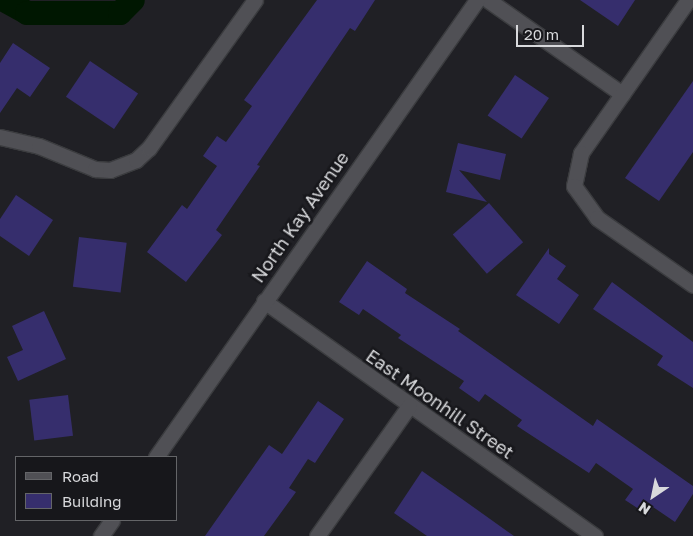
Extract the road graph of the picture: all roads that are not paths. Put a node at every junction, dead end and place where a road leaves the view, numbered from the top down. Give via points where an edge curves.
1 (255, 0) edge
2 (477, 0) edge
3 (488, 0) edge
4 (688, 0) edge
5 (622, 94) junction
6 (0, 137) edge
7 (693, 285) edge
8 (264, 300) junction
9 (409, 406) junction
10 (157, 456) edge
11 (111, 521) edge
12 (101, 536) edge
13 (317, 536) edge
14 (595, 536) edge

1 - 6 street via 149,148 123,166 95,170 39,146
2 - 8 street, North Kay Avenue
3 - 5 street
4 - 5 street
5 - 7 street via 581,153 574,186 597,218
8 - 9 street, East Moonhill Street
8 - 10 street, North Kay Avenue
9 - 13 street
9 - 14 street, East Moonhill Street
11 - 12 street

